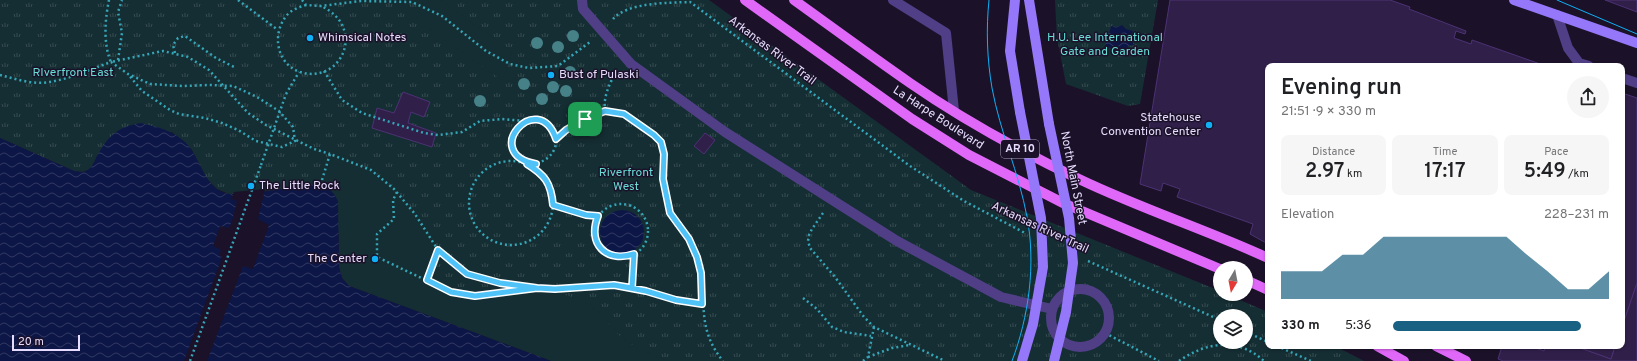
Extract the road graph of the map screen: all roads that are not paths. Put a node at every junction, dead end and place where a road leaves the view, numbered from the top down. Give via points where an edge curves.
1 (582, 0) edge
2 (745, 0) edge
3 (794, 0) edge
4 (893, 0) edge
5 (1015, 0) edge
6 (1029, 0) edge
7 (1514, 0) edge
8 (1536, 4) edge
9 (1557, 15) junction
10 (1637, 43) edge
11 (1582, 63) edge
12 (1625, 79) edge
13 (1637, 83) edge
14 (954, 111) junction
15 (1265, 257) edge
16 (1213, 266) edge
17 (1253, 283) edge
18 (1265, 289) edge
19 (1052, 309) junction
20 (1382, 349) edge
21 (1442, 349) edge
22 (1022, 361) edge
23 (1054, 361) edge
24 (1404, 361) edge
25 (1466, 361) edge

1 - 19 lane via 583,9 631,64 725,132 897,241 1001,297
2 - 16 main road, La Harpe Boulevard / AR 10 via 912,119 969,155 1063,203
3 - 14 main road, La Harpe Boulevard / AR 10 via 910,83
4 - 14 lane via 946,33
5 - 22 main road, bridge via 1010,50 1041,218 1043,267 1033,324
6 - 23 main road, North Main Street, bridge via 1049,124 1069,218 1073,264 1066,312
7 - 8 main road
8 - 9 main road
9 - 10 main road
9 - 11 lane via 1568,48
12 - 13 lane
14 - 15 main road, La Harpe Boulevard / AR 10 via 1081,180
17 - 18 main road
19 - 19 lane via 1057,300 1072,290 1091,291 1099,296 1107,308 1108,322 1105,333 1092,344 1083,347 1064,342 1053,328
20 - 24 main road
21 - 25 main road

